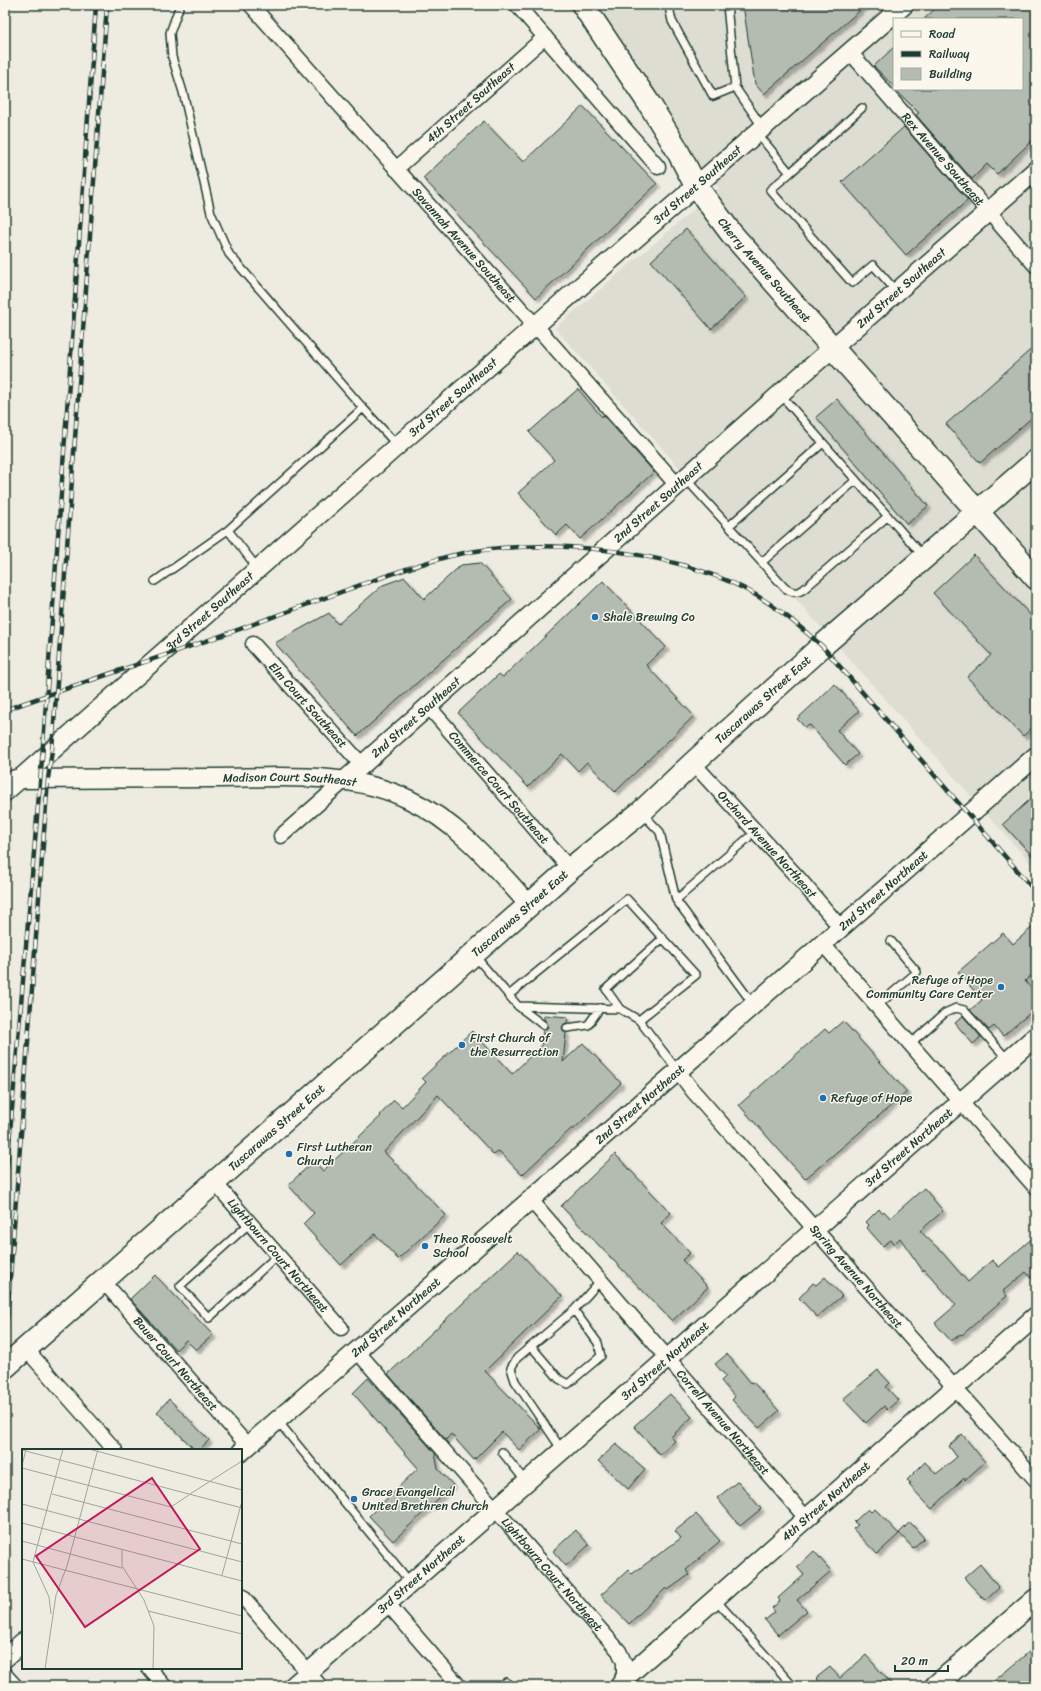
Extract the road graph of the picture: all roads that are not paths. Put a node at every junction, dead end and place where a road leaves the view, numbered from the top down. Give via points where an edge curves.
1 (180, 5) edge
2 (516, 5) edge
3 (583, 5) edge
4 (670, 5) edge
5 (727, 5) edge
6 (904, 5) edge
7 (256, 7) edge
8 (545, 37) junction
9 (850, 52) junction
10 (735, 87) junction
11 (862, 108) dead end
12 (760, 130) junction
13 (658, 167) dead end
14 (396, 169) junction
15 (1036, 170) edge
16 (790, 173) junction
17 (696, 186) junction
18 (988, 212) junction
19 (1036, 266) edge
20 (897, 291) junction
21 (536, 326) junction
22 (833, 347) junction
23 (780, 394) junction
24 (363, 408) junction
25 (823, 443) junction
26 (397, 446) junction
27 (1036, 461) edge
28 (856, 480) junction
29 (681, 481) junction
30 (978, 511) junction
31 (888, 516) junction
32 (729, 526) junction
33 (228, 530) junction
34 (925, 558) junction
35 (762, 562) junction
36 (258, 570) junction
37 (1036, 578) edge
38 (154, 581) dead end
39 (253, 644) dead end
40 (428, 706) junction
41 (1036, 756) edge
42 (693, 763) junction
43 (362, 765) junction
44 (13, 779) edge
45 (344, 781) junction
46 (5, 792) edge
47 (640, 812) junction
48 (281, 836) dead end
49 (748, 838) dead end
50 (570, 869) junction
51 (676, 900) junction
52 (530, 906) junction
53 (840, 927) junction
54 (662, 938) junction
55 (891, 941) dead end
56 (822, 943) junction
57 (474, 955) junction
58 (509, 995) junction
59 (754, 1004) junction
60 (518, 1006) junction
61 (876, 1006) junction
62 (600, 1008) junction
63 (620, 1009) junction
64 (639, 1020) junction
65 (543, 1025) dead end
66 (567, 1028) dead end
67 (1036, 1036) edge
68 (910, 1044) junction
69 (1008, 1060) junction
70 (678, 1071) junction
71 (960, 1102) junction
72 (215, 1183) junction
73 (1036, 1188) edge
74 (530, 1199) junction
75 (250, 1223) junction
76 (814, 1230) junction
77 (278, 1255) junction
78 (601, 1280) junction
79 (103, 1281) junction
80 (574, 1310) junction
81 (1036, 1316) edge
82 (341, 1328) dead end
83 (531, 1346) junction
84 (26, 1349) junction
85 (356, 1350) junction
86 (668, 1357) junction
87 (5, 1366) edge
88 (954, 1388) junction
89 (277, 1420) junction
90 (113, 1449) edge
91 (244, 1449) edge
92 (562, 1450) junction
93 (502, 1452) dead end
94 (1036, 1480) edge
95 (526, 1482) junction
96 (496, 1508) junction
97 (806, 1518) junction
98 (410, 1583) junction
99 (242, 1596) edge
100 (714, 1598) junction
101 (1036, 1599) edge
102 (387, 1603) junction
103 (22, 1643) edge
104 (5, 1658) edge
105 (150, 1669) edge
106 (308, 1672) junction
107 (5, 1675) edge
108 (621, 1684) edge
109 (15, 1686) edge
110 (164, 1686) edge
111 (293, 1686) edge
112 (320, 1686) edge
113 (459, 1686) edge
114 (793, 1686) edge
115 (935, 1686) edge

1 - 24 lane via 170,34 172,57 183,92 211,213 229,254
2 - 8 street
3 - 17 main road, Cherry Avenue Southeast via 650,105
4 - 10 lane via 672,21 714,96
5 - 10 lane
6 - 9 street, 3rd Street Southeast
7 - 14 street, Savannah Avenue Southeast
8 - 13 street
8 - 14 street, 4th Street Southeast
9 - 12 street, 3rd Street Southeast
9 - 18 street, Rex Avenue Southeast
10 - 12 lane
11 - 16 lane
12 - 16 lane
12 - 17 street, 3rd Street Southeast
14 - 21 street, Savannah Avenue Southeast
15 - 18 street, 2nd Street Southeast
16 - 20 lane via 770,190 852,283 873,265
17 - 21 street, 3rd Street Southeast
17 - 22 main road, Cherry Avenue Southeast via 731,233
18 - 19 street, Rex Avenue Southeast
18 - 20 street, 2nd Street Southeast
20 - 22 street, 2nd Street Southeast
21 - 26 street, 3rd Street Southeast
21 - 29 street, Savannah Avenue Southeast
22 - 23 street, 2nd Street Southeast
22 - 30 main road, Cherry Avenue Southeast
23 - 25 lane
23 - 29 street, 2nd Street Southeast
24 - 26 lane
24 - 33 lane
25 - 28 lane
25 - 32 lane
26 - 36 street, 3rd Street Southeast
27 - 30 main road, Tuscarawas Street East
28 - 31 lane
28 - 35 lane
29 - 32 lane
29 - 40 street, 2nd Street Southeast
30 - 34 main road, Tuscarawas Street East
30 - 37 main road, Cherry Avenue Southeast
31 - 34 lane
31 - 35 lane via 799,592 793,593 785,588
32 - 35 lane
33 - 36 lane
33 - 38 lane
34 - 42 main road, Tuscarawas Street East via 822,646
36 - 44 street, 3rd Street Southeast
39 - 43 street, Elm Court Southeast
40 - 43 street, 2nd Street Southeast
40 - 50 street, Commerce Court Southeast
41 - 53 street, 2nd Street Northeast
42 - 47 main road, Tuscarawas Street East
42 - 53 street, Orchard Avenue Northeast
43 - 45 street, 2nd Street Southeast
44 - 45 street, Madison Court Southeast via 297,778
44 - 46 street, 3rd Street Southeast
45 - 48 street, 2nd Street Southeast
45 - 52 street, Madison Court Southeast via 384,789 409,799 431,812 473,844
47 - 50 main road, Tuscarawas Street East
47 - 51 lane via 660,832
49 - 51 lane
50 - 52 main road, Tuscarawas Street East
51 - 59 lane
52 - 57 main road, Tuscarawas Street East
53 - 56 street, 2nd Street Northeast
54 - 58 lane via 627,899
54 - 63 lane via 606,989
54 - 64 lane via 696,975
55 - 61 lane via 917,972
56 - 59 street, 2nd Street Northeast
56 - 61 street
57 - 58 lane
57 - 72 main road, Tuscarawas Street East
58 - 60 lane
59 - 70 street, 2nd Street Northeast
60 - 62 lane
60 - 65 lane
61 - 68 street
62 - 63 lane
62 - 66 lane via 588,1025
63 - 64 lane
64 - 70 lane
67 - 69 street, 3rd Street Northeast
68 - 69 lane via 945,1013 956,1008 964,1010
68 - 71 street
69 - 71 street, 3rd Street Northeast
70 - 74 street, 2nd Street Northeast
70 - 76 street, Spring Avenue Northeast
71 - 73 street
71 - 76 street, 3rd Street Northeast
72 - 75 street, Lightbourn Court Northeast
72 - 79 main road, Tuscarawas Street East
74 - 78 street, Correll Avenue Northeast
74 - 85 street, 2nd Street Northeast
75 - 77 street, Lightbourn Court Northeast
75 - 77 lane via 180,1286 209,1318
76 - 86 street, 3rd Street Northeast
76 - 88 street, Spring Avenue Northeast
77 - 82 street, Lightbourn Court Northeast
78 - 80 lane
78 - 86 street, Correll Avenue Northeast
79 - 84 main road, Tuscarawas Street East
79 - 91 street, Bauer Court Northeast
80 - 83 lane
80 - 83 lane via 598,1343 601,1356 568,1384 559,1379
81 - 88 street, 4th Street Northeast
83 - 92 lane via 517,1358 511,1368 515,1381
84 - 87 main road, Tuscarawas Street East
84 - 90 street
85 - 89 street, 2nd Street Northeast
85 - 96 street, Lightbourn Court Northeast
86 - 92 street, 3rd Street Northeast
86 - 97 street, Correll Avenue Northeast
88 - 94 street, Spring Avenue Northeast
88 - 97 street, 4th Street Northeast
89 - 91 street, 2nd Street Northeast
89 - 98 lane
92 - 95 street, 3rd Street Northeast
93 - 95 lane
95 - 96 street, 3rd Street Northeast
96 - 98 street, 3rd Street Northeast
96 - 108 street, Lightbourn Court Northeast via 619,1651 624,1662
97 - 100 street, 4th Street Northeast
98 - 102 street, 3rd Street Northeast
99 - 106 street
100 - 108 street, 4th Street Northeast
100 - 114 lane
101 - 115 main road
102 - 106 street, 3rd Street Northeast
102 - 113 street
103 - 104 street
105 - 110 street
106 - 111 street, 3rd Street Northeast
106 - 112 street
107 - 109 street

